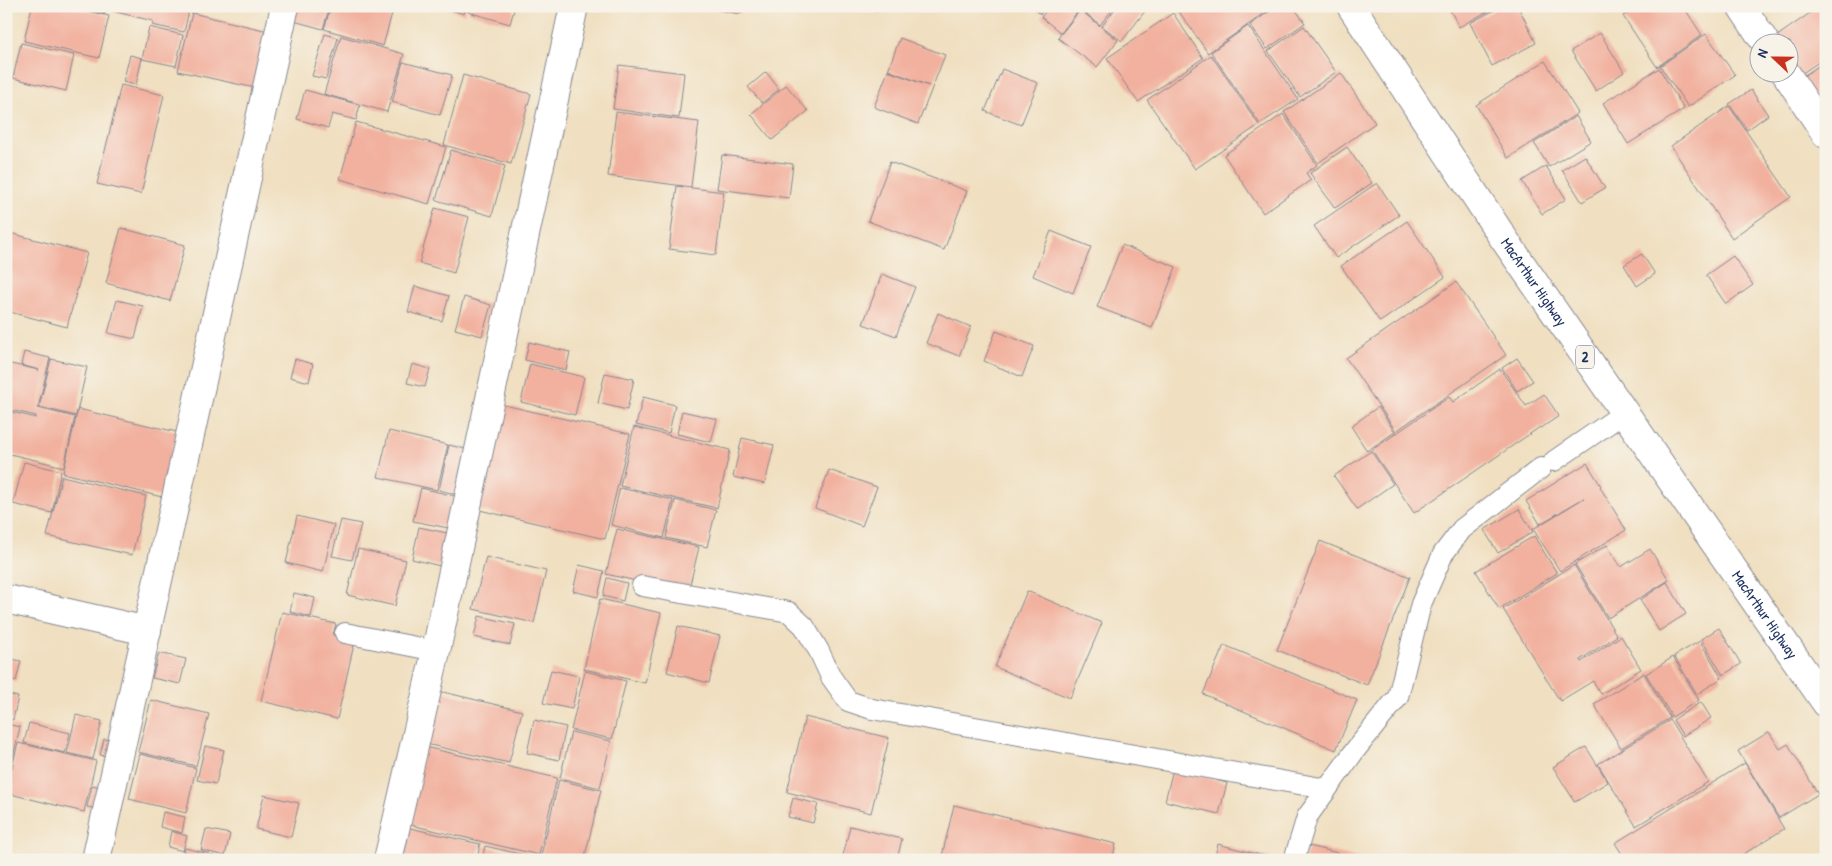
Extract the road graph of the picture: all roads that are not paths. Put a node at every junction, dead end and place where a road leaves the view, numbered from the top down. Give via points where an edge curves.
1 (284, 6) edge
2 (574, 6) edge
3 (1351, 6) edge
4 (1741, 6) edge
5 (1758, 32) edge
6 (1792, 82) edge
7 (1826, 134) edge
8 (1624, 413) junction
9 (642, 586) dead end
10 (6, 599) edge
11 (147, 631) junction
12 (345, 633) dead end
13 (436, 651) junction
14 (1826, 703) edge
15 (1327, 790) junction
16 (96, 860) edge
17 (388, 860) edge
18 (1294, 860) edge

1 - 11 main road
2 - 13 main road
3 - 8 main road, MacArthur Highway / 2 via 1504,239
4 - 5 main road
6 - 7 main road
8 - 14 main road, MacArthur Highway / 2
8 - 15 lane via 1547,464 1462,529 1443,554 1421,604 1398,696
9 - 15 lane via 789,612 804,626 831,678 848,701 872,709
10 - 11 main road
11 - 16 main road
12 - 13 lane
13 - 17 main road
15 - 18 lane via 1307,817

